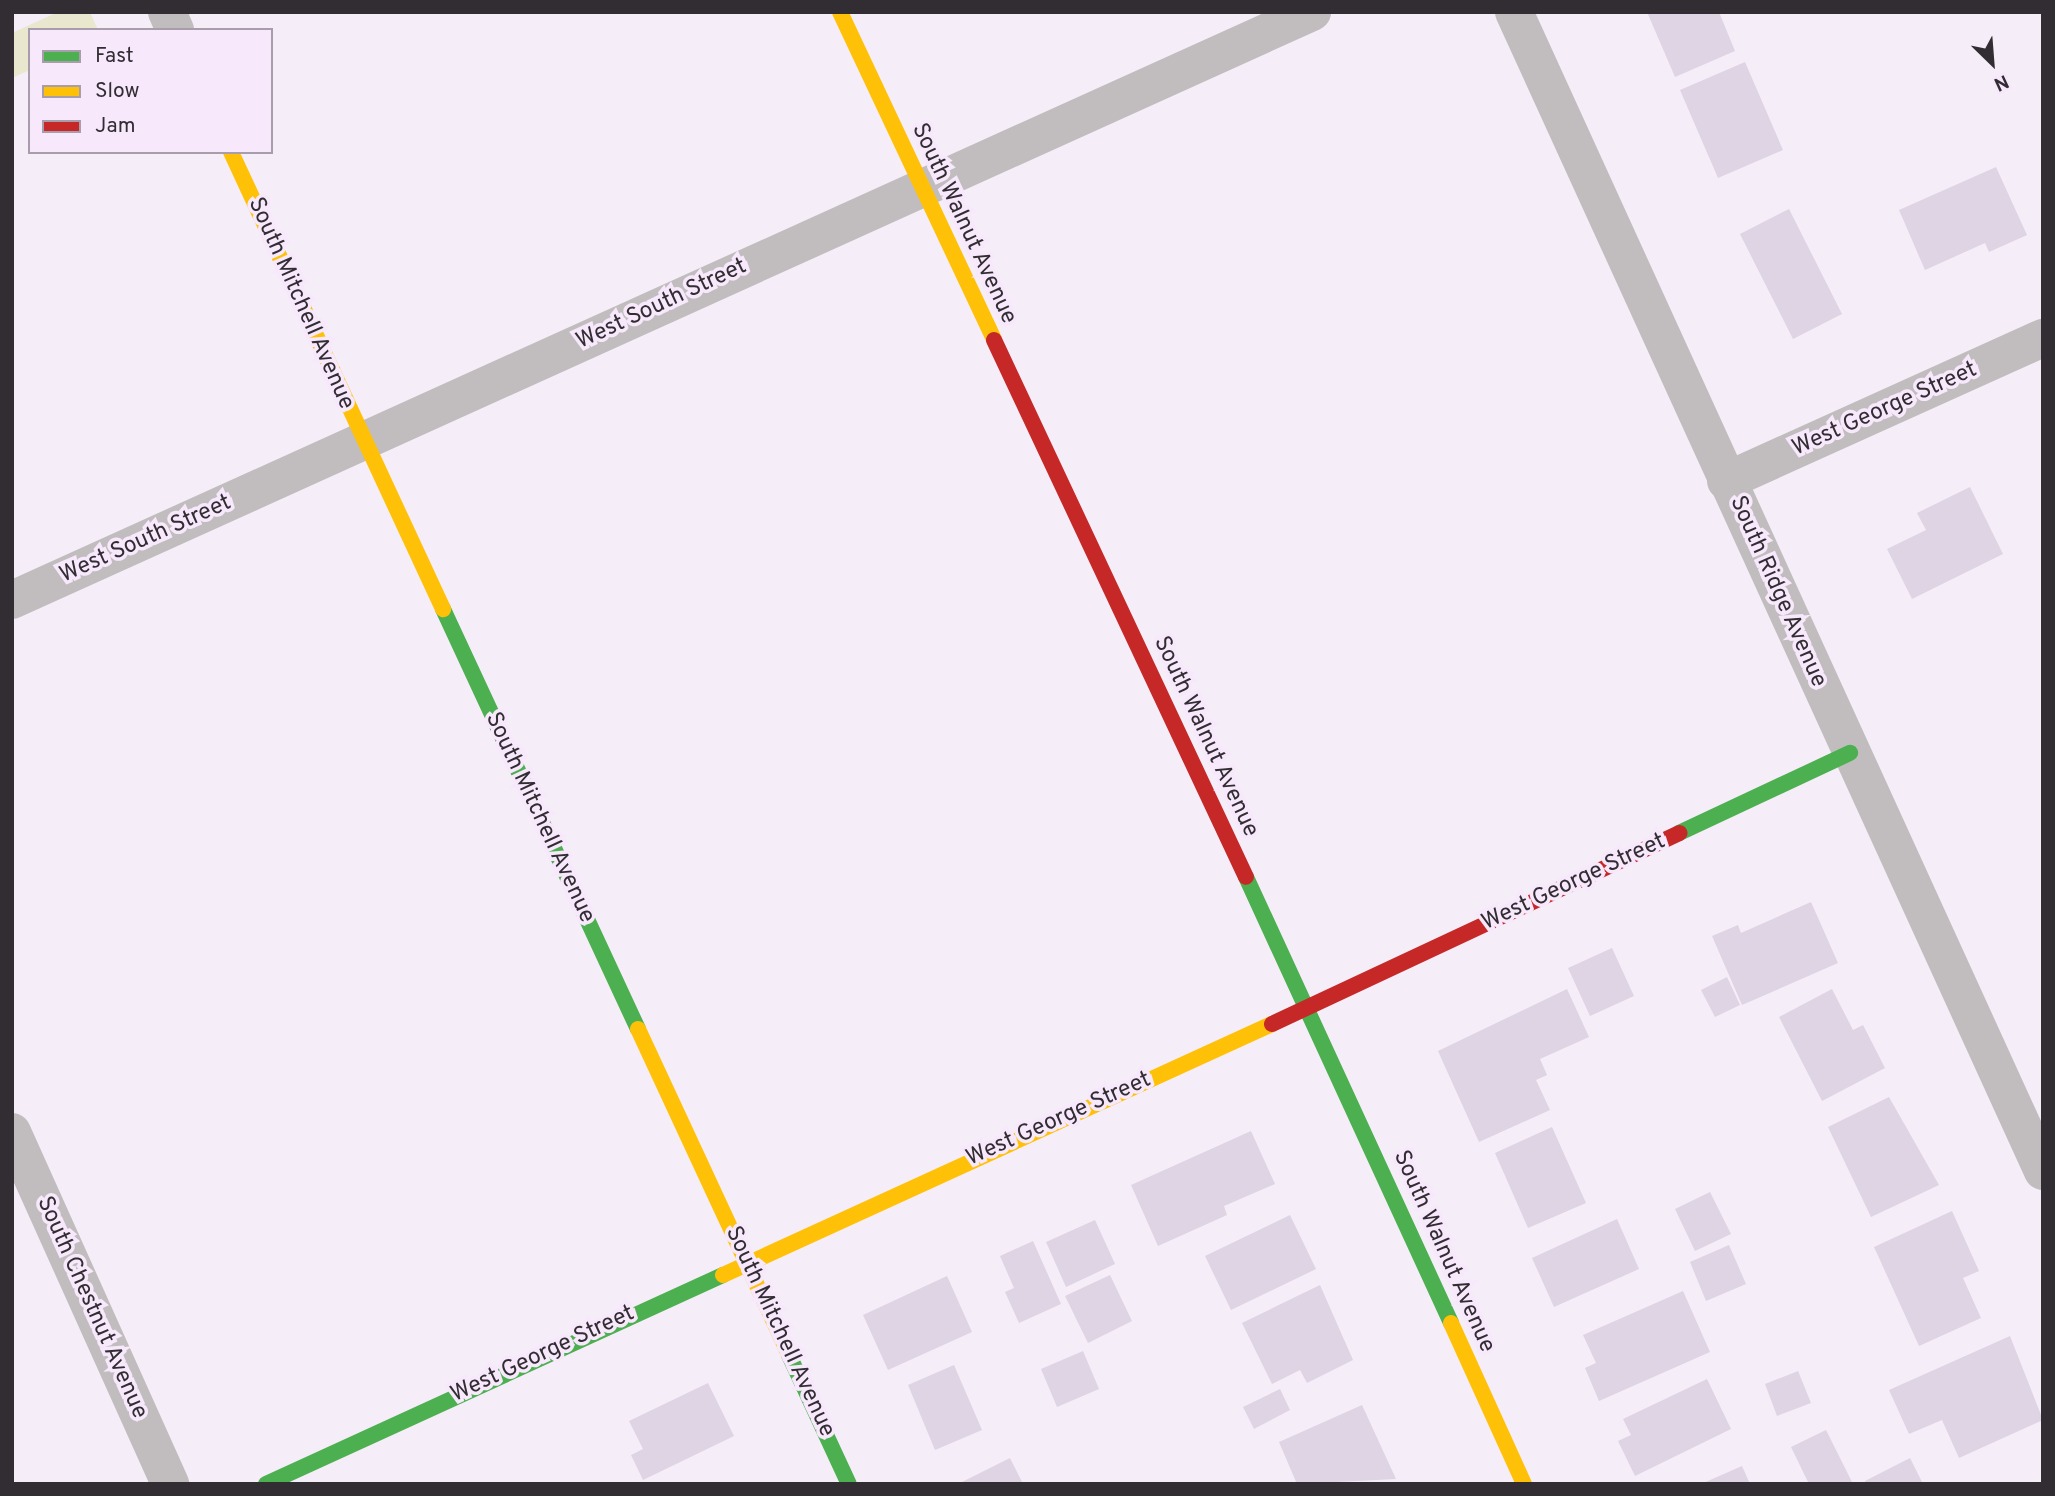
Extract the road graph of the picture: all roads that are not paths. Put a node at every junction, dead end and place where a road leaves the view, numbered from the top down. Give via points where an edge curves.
1 (167, 12) edge
2 (840, 12) edge
3 (1312, 12) edge
4 (1514, 12) edge
5 (174, 28) edge
6 (232, 154) edge
7 (920, 187) junction
8 (2043, 338) edge
9 (362, 443) junction
10 (1726, 481) junction
11 (12, 600) edge
12 (1850, 753) junction
13 (1308, 1008) junction
14 (12, 1132) edge
15 (2043, 1171) edge
16 (747, 1260) junction
17 (170, 1484) edge
18 (266, 1484) edge
19 (849, 1484) edge
20 (1524, 1484) edge

1 - 5 street
2 - 7 street, South Walnut Avenue
3 - 7 street, West South Street
4 - 10 street, South Ridge Avenue
6 - 9 street, South Mitchell Avenue
7 - 9 street, West South Street
7 - 13 street, South Walnut Avenue
8 - 10 street, West George Street
9 - 11 street, West South Street
9 - 16 street, South Mitchell Avenue
10 - 12 street, South Ridge Avenue
12 - 13 street, West George Street
12 - 15 street, South Ridge Avenue
13 - 16 street, West George Street
13 - 20 street, South Walnut Avenue
14 - 17 street, South Chestnut Avenue
16 - 18 street, West George Street
16 - 19 street, South Mitchell Avenue

